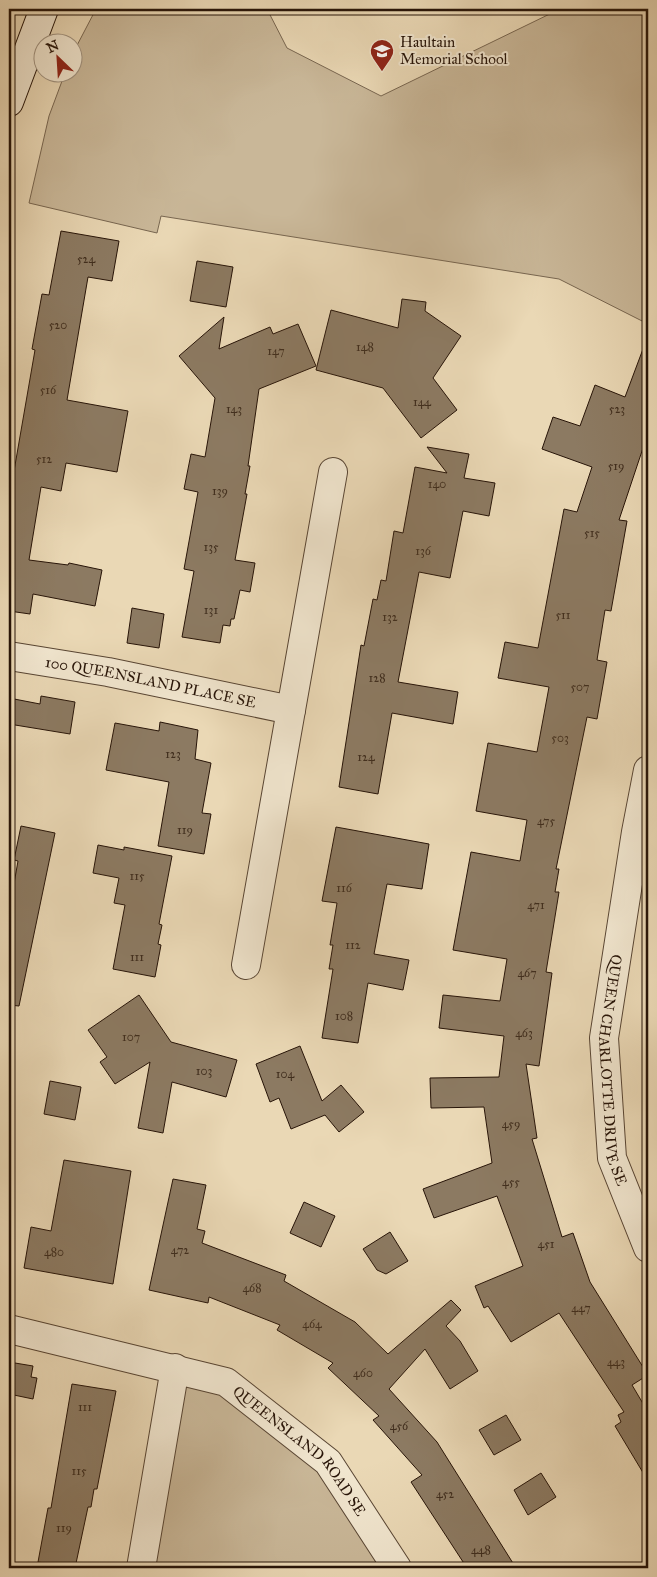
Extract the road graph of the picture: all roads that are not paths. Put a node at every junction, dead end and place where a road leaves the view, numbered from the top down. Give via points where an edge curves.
1 (44, 9) edge
2 (9, 102) edge
3 (333, 472) dead end
4 (9, 656) edge
5 (291, 710) junction
6 (648, 770) edge
7 (642, 833) edge
8 (246, 965) dead end
9 (648, 1248) edge
10 (9, 1329) edge
11 (175, 1368) junction
12 (141, 1568) edge
13 (397, 1568) edge

1 - 2 street
3 - 5 street
4 - 5 street, 100 QUEENSLAND PLACE SE via 108,672
5 - 8 street
6 - 7 street, QUEEN CHARLOTTE DRIVE SE
7 - 9 street, QUEEN CHARLOTTE DRIVE SE via 604,1038 612,1158
10 - 11 street, QUEENSLAND ROAD SE
11 - 12 street
11 - 13 street, QUEENSLAND ROAD SE via 226,1382 328,1462

